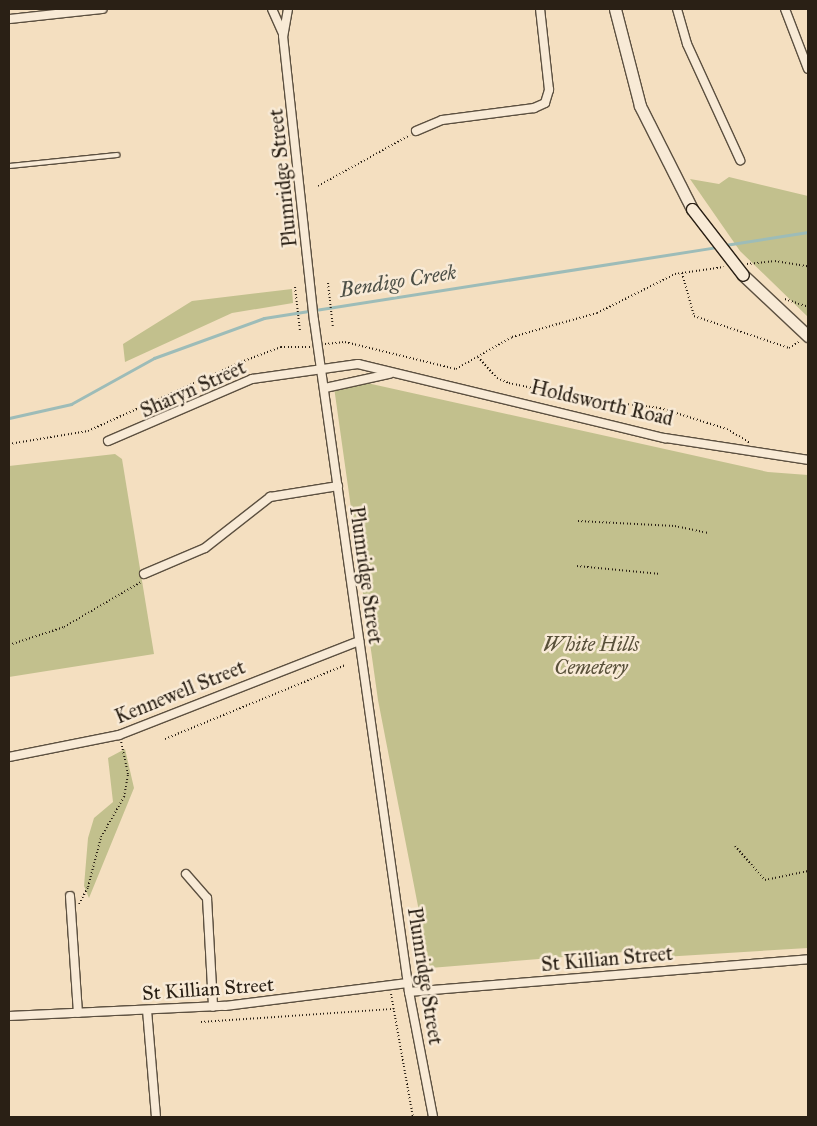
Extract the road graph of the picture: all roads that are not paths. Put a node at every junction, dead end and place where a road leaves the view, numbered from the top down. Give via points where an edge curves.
1 (102, 9) edge
2 (272, 9) edge
3 (288, 9) edge
4 (540, 9) edge
5 (614, 9) edge
6 (677, 9) edge
7 (785, 9) edge
8 (9, 19) edge
9 (283, 36) junction
10 (808, 69) edge
11 (416, 131) road end
12 (117, 155) dead end
13 (740, 160) dead end
14 (9, 166) edge
15 (805, 338) edge
16 (322, 367) junction
17 (389, 374) junction
18 (325, 388) junction
19 (108, 441) dead end
20 (808, 460) edge
21 (338, 486) junction
22 (143, 578) road end
23 (358, 641) junction
24 (9, 757) edge
25 (186, 874) dead end
26 (70, 896) dead end
27 (808, 959) edge
28 (408, 982) junction
29 (409, 992) junction
30 (212, 1007) junction
31 (147, 1010) junction
32 (78, 1013) junction
33 (9, 1016) edge
34 (156, 1117) edge
35 (433, 1117) edge

1 - 8 street
2 - 9 street, Plumridge Street
3 - 9 street, Plumridge Street
4 - 11 street via 549,90 546,102 534,108 442,120
5 - 15 main road, bridge via 640,106 692,209
6 - 13 street via 687,44
7 - 10 street
9 - 16 street, Plumridge Street
12 - 14 lane
16 - 17 street, Holdsworth Road via 358,364
16 - 18 street, Plumridge Street
16 - 19 street, Sharyn Street via 247,380
17 - 18 street, Holdsworth Road
17 - 20 street, Holdsworth Road via 665,438
18 - 21 street, Plumridge Street
21 - 22 street via 270,496 205,548
21 - 23 street, Plumridge Street
23 - 24 street, Kennewell Street via 119,735
23 - 28 street, Plumridge Street
25 - 30 street via 207,898
26 - 32 street
27 - 29 street, St Killian Street
28 - 29 street, Plumridge Street
28 - 30 street, St Killian Street
29 - 35 street, Plumridge Street
30 - 31 street, St Killian Street
31 - 32 street, St Killian Street
31 - 34 street
32 - 33 street, St Killian Street

